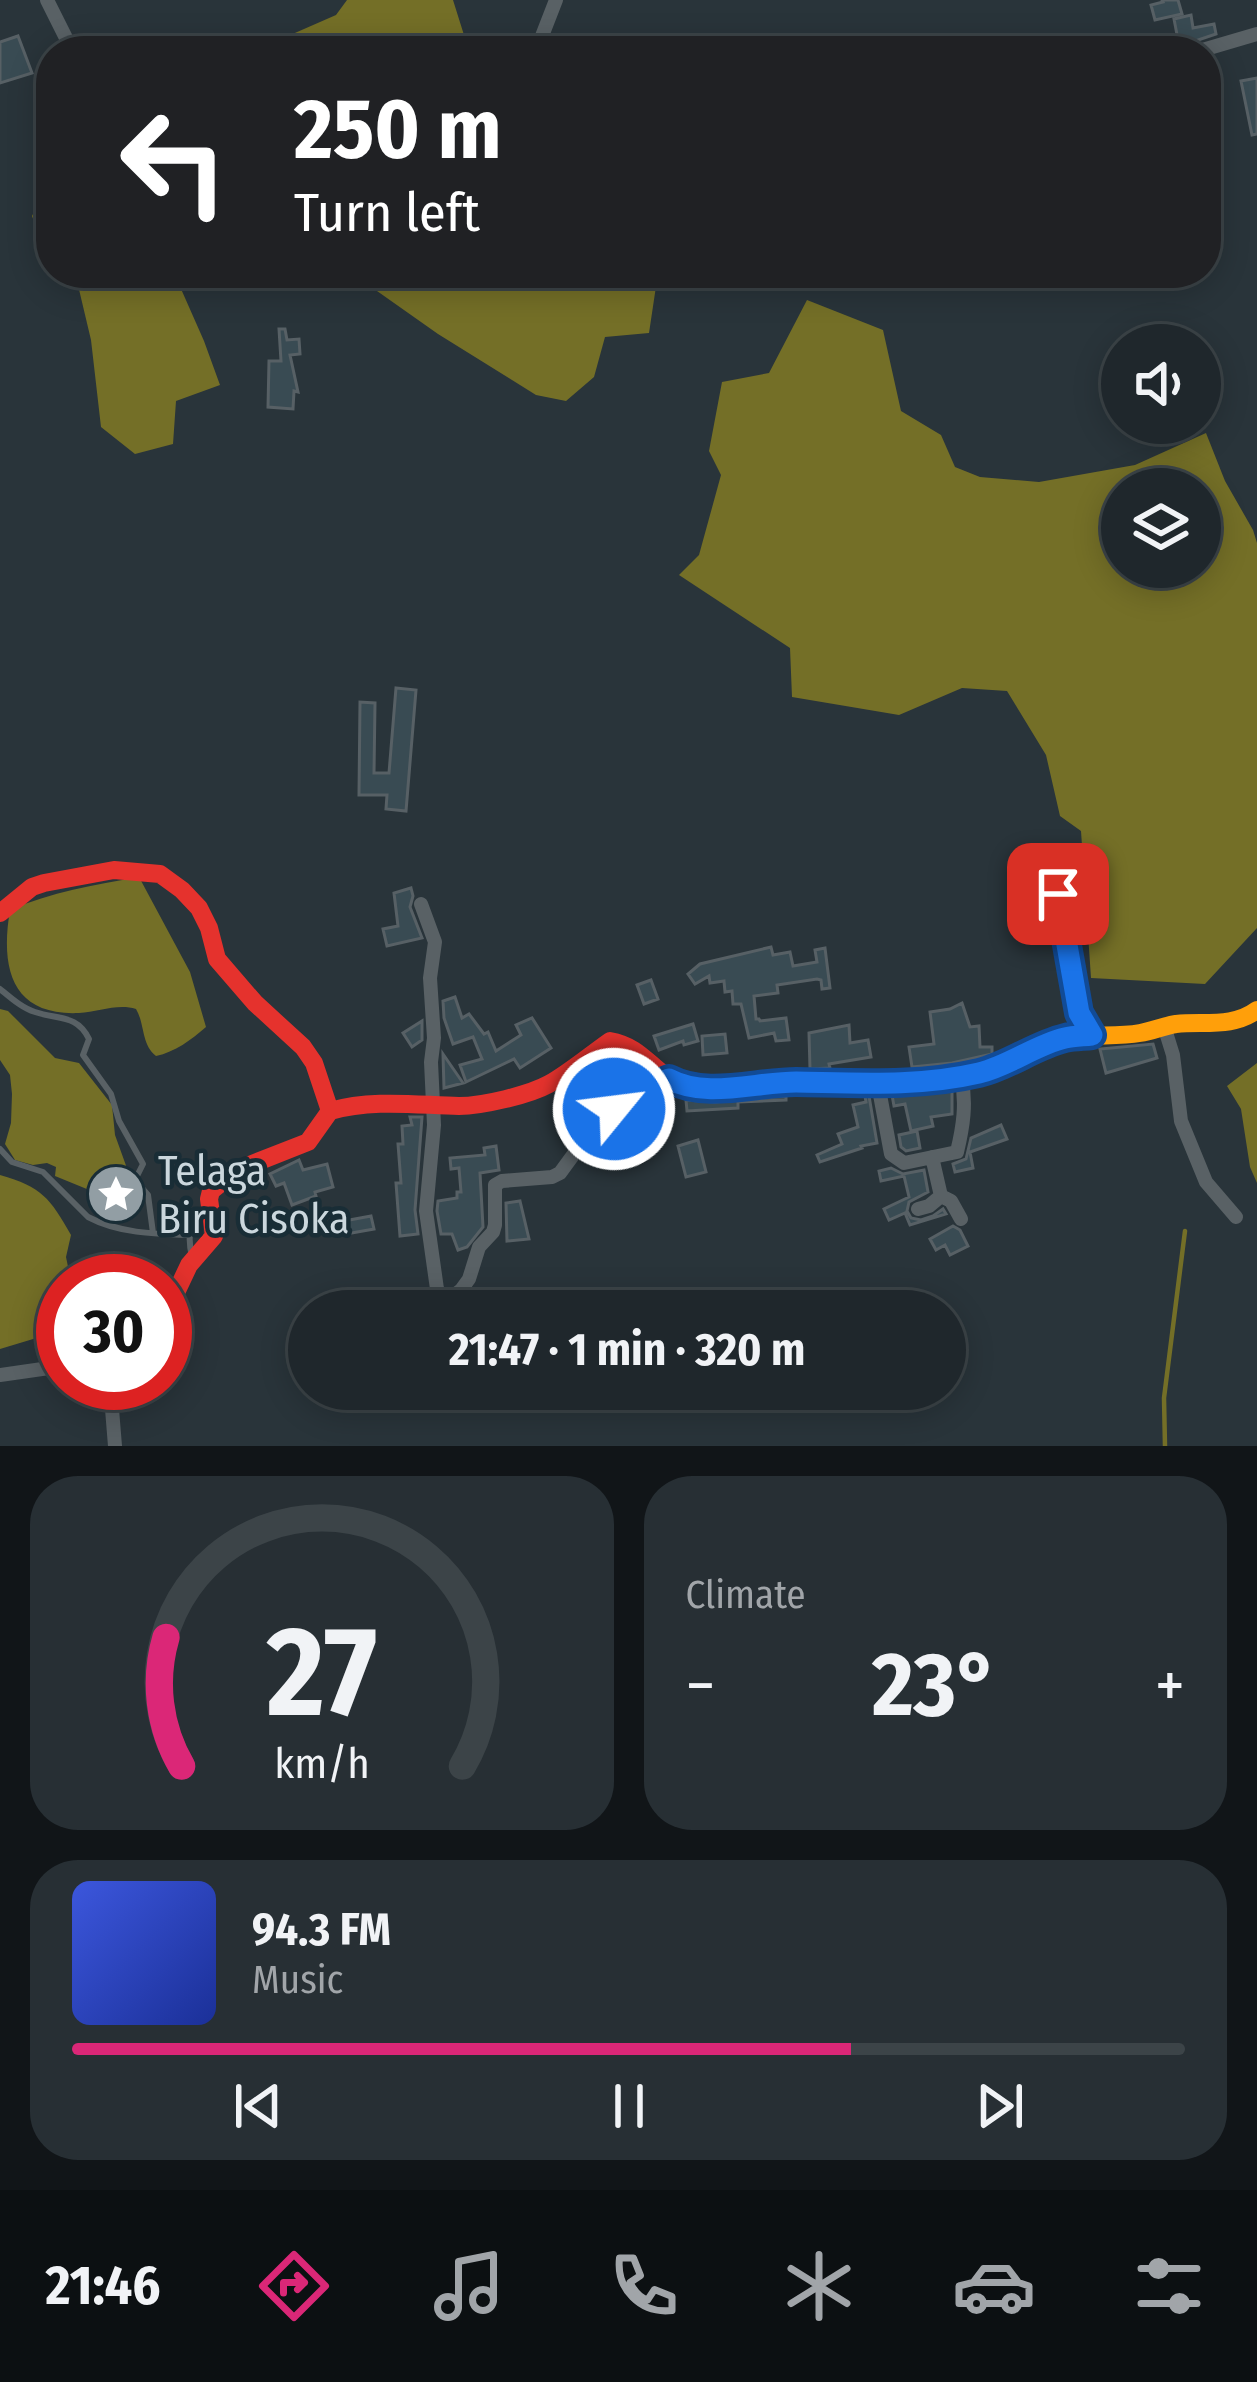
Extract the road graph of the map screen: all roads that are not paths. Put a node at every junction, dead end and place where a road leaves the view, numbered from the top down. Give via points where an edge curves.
1 (47, 0) edge
2 (556, 0) edge
3 (1257, 34) edge
4 (65, 36) edge
5 (542, 36) edge
6 (1221, 44) edge
7 (1054, 881) dead end
8 (421, 904) dead end
9 (0, 913) edge
10 (0, 989) edge
11 (1257, 1010) edge
12 (1164, 1026) junction
13 (1092, 1035) junction
14 (961, 1076) junction
15 (669, 1079) junction
16 (878, 1084) junction
17 (435, 1102) junction
18 (330, 1111) junction
19 (0, 1149) edge
20 (932, 1157) junction
21 (941, 1196) junction
22 (210, 1203) junction
23 (918, 1209) dead end
24 (1236, 1216) dead end
25 (961, 1219) dead end
26 (153, 1234) junction
27 (188, 1234) junction
28 (194, 1261) junction
29 (192, 1265) edge
30 (437, 1290) edge
31 (458, 1290) edge
32 (36, 1370) edge
33 (0, 1376) edge
34 (112, 1410) edge
35 (115, 1446) edge

1 - 4 street
2 - 5 street
3 - 6 street
7 - 13 street via 1079,1013
8 - 17 street via 435,942
9 - 18 street via 44,883 114,870 160,874 199,908 217,959 303,1047
10 - 26 lane via 34,1012 83,1028 83,1055 111,1094 142,1164 136,1180 148,1196
11 - 12 street via 1250,1018
12 - 13 street
12 - 24 street via 1180,1121 1206,1182
13 - 14 street via 1062,1038
14 - 16 street
14 - 20 street via 960,1148
15 - 16 street via 702,1089
15 - 17 street via 637,1048 610,1041 546,1086 462,1106
15 - 31 street via 601,1117 560,1173 495,1185 493,1232
16 - 20 street via 891,1154 904,1163
17 - 18 street
17 - 30 street via 426,1211
18 - 22 street via 308,1142 237,1170 211,1191
19 - 26 lane via 43,1172 88,1217
20 - 21 street
21 - 23 street
21 - 25 street
22 - 27 lane
22 - 28 street via 214,1236
26 - 27 lane
27 - 28 lane
28 - 29 street
32 - 33 street
34 - 35 street

